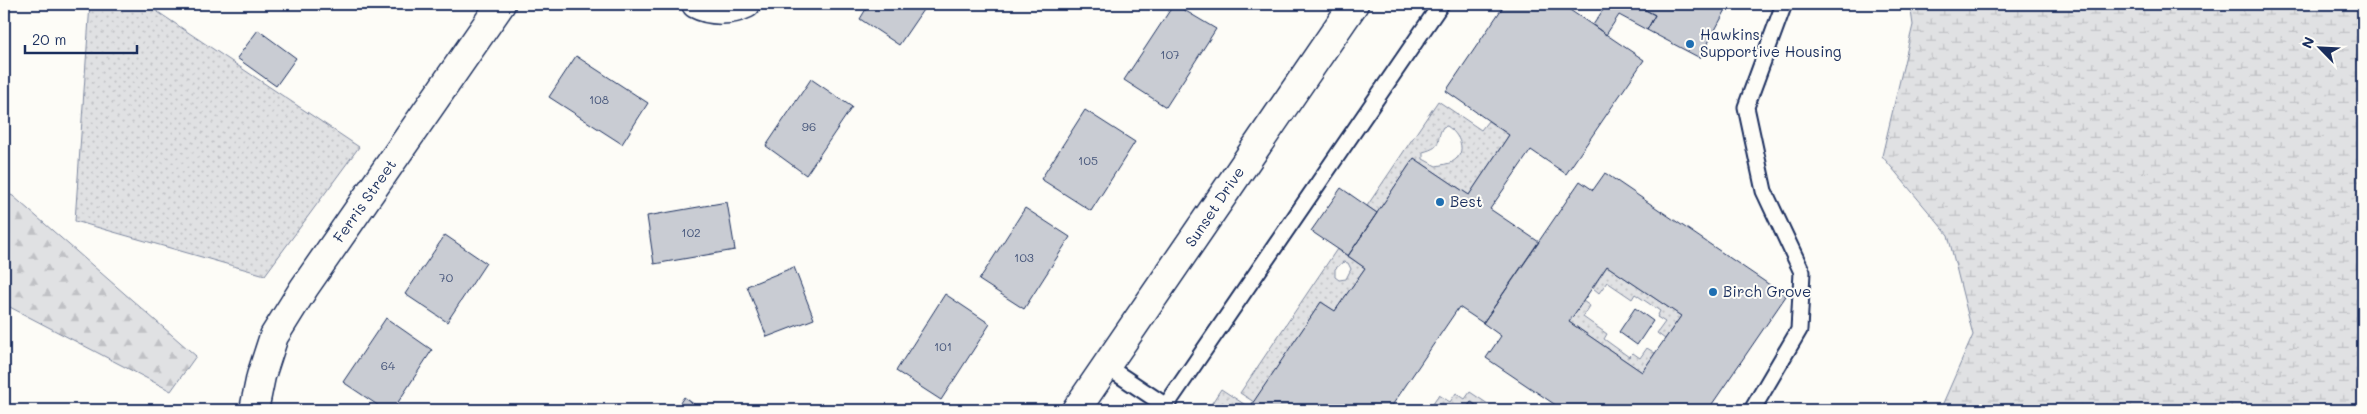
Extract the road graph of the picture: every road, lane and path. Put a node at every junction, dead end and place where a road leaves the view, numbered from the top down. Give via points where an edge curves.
1 (500, 4) edge
2 (696, 4) edge
3 (746, 4) edge
4 (1354, 4) edge
5 (1441, 4) edge
6 (1784, 4) edge
7 (1106, 366) junction
8 (1165, 408) edge
9 (254, 410) edge
10 (1076, 410) edge
11 (1752, 410) edge

1 - 9 street, Ferris Street via 274,336
2 - 3 street via 736,9
4 - 7 street, Sunset Drive
5 - 8 lane
6 - 11 lane via 1746,107 1764,190 1802,272 1799,330
7 - 8 lane
7 - 10 street, Sunset Drive

